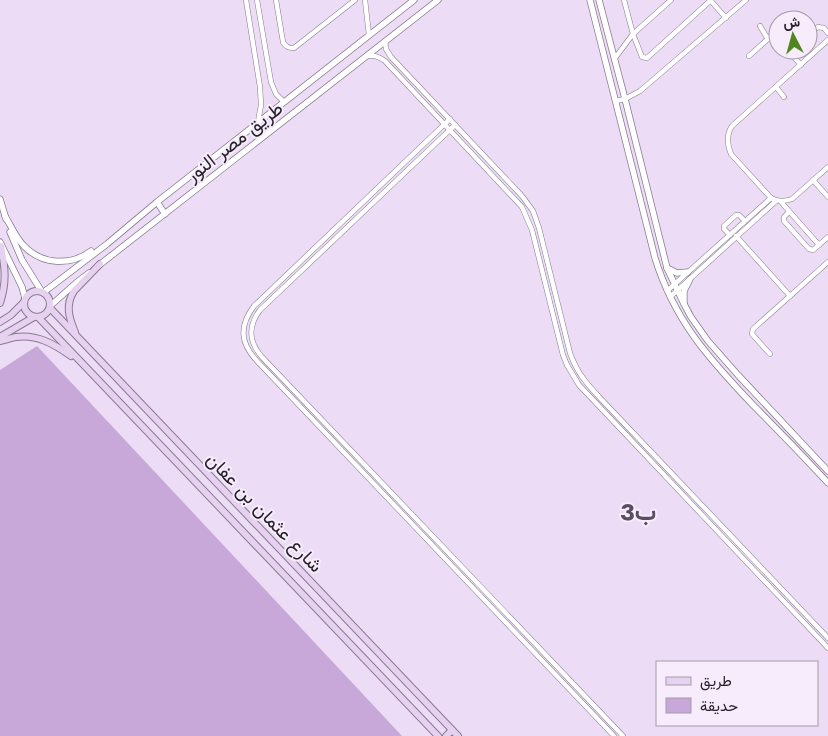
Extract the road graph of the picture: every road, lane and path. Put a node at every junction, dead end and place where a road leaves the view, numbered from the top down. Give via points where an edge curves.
1 (246, 0) edge
2 (257, 0) edge
3 (276, 0) edge
4 (355, 0) edge
5 (365, 0) edge
6 (414, 0) edge
7 (438, 0) edge
8 (590, 0) edge
9 (599, 0) edge
10 (630, 0) edge
11 (671, 0) edge
12 (711, 0) edge
13 (746, 0) edge
14 (624, 2) edge
15 (726, 18) junction
16 (760, 26) dead end
17 (818, 27) edge
18 (633, 34) junction
19 (828, 34) edge
20 (369, 35) junction
21 (768, 37) edge
22 (768, 39) edge
23 (828, 40) edge
24 (385, 41) junction
25 (366, 56) junction
26 (749, 56) dead end
27 (615, 58) junction
28 (796, 60) edge
29 (801, 65) junction
30 (776, 87) junction
31 (784, 96) dead end
32 (625, 99) junction
33 (616, 101) junction
34 (284, 102) junction
35 (450, 119) junction
36 (258, 123) junction
37 (445, 124) junction
38 (455, 125) junction
39 (450, 130) junction
40 (828, 167) edge
41 (813, 180) junction
42 (828, 197) edge
43 (0, 199) edge
44 (776, 200) junction
45 (157, 202) junction
46 (789, 212) junction
47 (165, 214) junction
48 (5, 216) junction
49 (745, 222) junction
50 (733, 235) junction
51 (828, 237) edge
52 (1, 244) edge
53 (107, 244) junction
54 (819, 245) junction
55 (828, 262) edge
56 (100, 264) junction
57 (667, 268) junction
58 (689, 275) junction
59 (675, 288) junction
60 (43, 292) junction
61 (668, 294) junction
62 (790, 296) junction
63 (25, 300) junction
64 (0, 303) edge
65 (684, 304) junction
66 (50, 307) junction
67 (36, 317) junction
68 (0, 322) edge
69 (78, 338) junction
70 (0, 339) edge
71 (770, 354) dead end
72 (84, 365) junction
73 (828, 471) edge
74 (828, 483) edge
75 (828, 638) edge
76 (828, 648) edge
77 (452, 730) junction
78 (438, 736) edge
79 (446, 736) edge
80 (458, 736) edge
81 (614, 736) edge
82 (623, 736) edge

1 - 36 street via 260,87
2 - 34 street via 270,82
3 - 4 street via 283,42 285,46 294,48
5 - 20 street
6 - 20 street, طريق مصر النور
7 - 24 street, طريق مصر النور
8 - 33 street
9 - 27 street
10 - 14 street
11 - 18 street
12 - 15 street
12 - 18 street via 645,59
13 - 15 street
14 - 18 street
15 - 32 street via 647,86
16 - 21 street
17 - 19 street via 824,28
18 - 27 street
20 - 34 street, طريق مصر النور
22 - 26 street
23 - 29 street
24 - 25 street, طريق مصر النور
24 - 35 street via 391,56
25 - 37 street via 385,61
25 - 47 street, طريق مصر النور
27 - 32 street
28 - 29 street
29 - 30 street
30 - 31 street
30 - 44 street via 732,126 727,140 731,154
32 - 33 street
32 - 57 street
33 - 61 street via 655,258
34 - 36 street, طريق مصر النور
35 - 37 street
35 - 38 street
36 - 45 street, طريق مصر النور
37 - 39 street
37 - 81 street via 254,306 244,324 245,343 257,361
38 - 39 street
38 - 75 street via 533,211 570,352 582,379
39 - 76 street via 517,200 526,214 567,365 578,385
39 - 82 street via 260,310 252,325 252,342 262,357
40 - 41 street
41 - 42 street
41 - 44 street via 792,199
43 - 48 street
44 - 46 street
44 - 49 street
44 - 50 street
45 - 47 street
45 - 53 street, طريق مصر النور
46 - 54 street
46 - 54 street via 783,220 802,242 810,250
47 - 56 street, طريق مصر النور
48 - 53 street via 24,246 42,258 64,262 75,260
48 - 60 street via 22,260
49 - 50 street
49 - 50 street via 736,215 724,227
50 - 58 street
50 - 62 street
51 - 54 street
52 - 63 street
52 - 64 main road via 5,279
53 - 60 street, طريق مصر النور
55 - 62 street
56 - 66 street, طريق مصر النور
56 - 69 main road via 74,291 69,301 68,313
57 - 58 street
57 - 59 street
58 - 59 street
58 - 65 street
59 - 61 street
59 - 65 street
60 - 63 main road via 31,292
60 - 66 main road via 50,300
61 - 74 street via 690,331 717,366
62 - 71 street via 752,331
63 - 67 main road via 28,313
63 - 68 main road
65 - 73 street via 699,330 724,360
66 - 67 main road via 45,314
66 - 69 main road, شارع عثمان بن عفان
67 - 70 main road
67 - 72 main road, شارع عثمان بن عفان
69 - 77 main road, شارع عثمان بن عفان
70 - 72 main road via 42,339
72 - 78 main road, شارع عثمان بن عفان
77 - 79 main road
77 - 80 main road, شارع عثمان بن عفان

